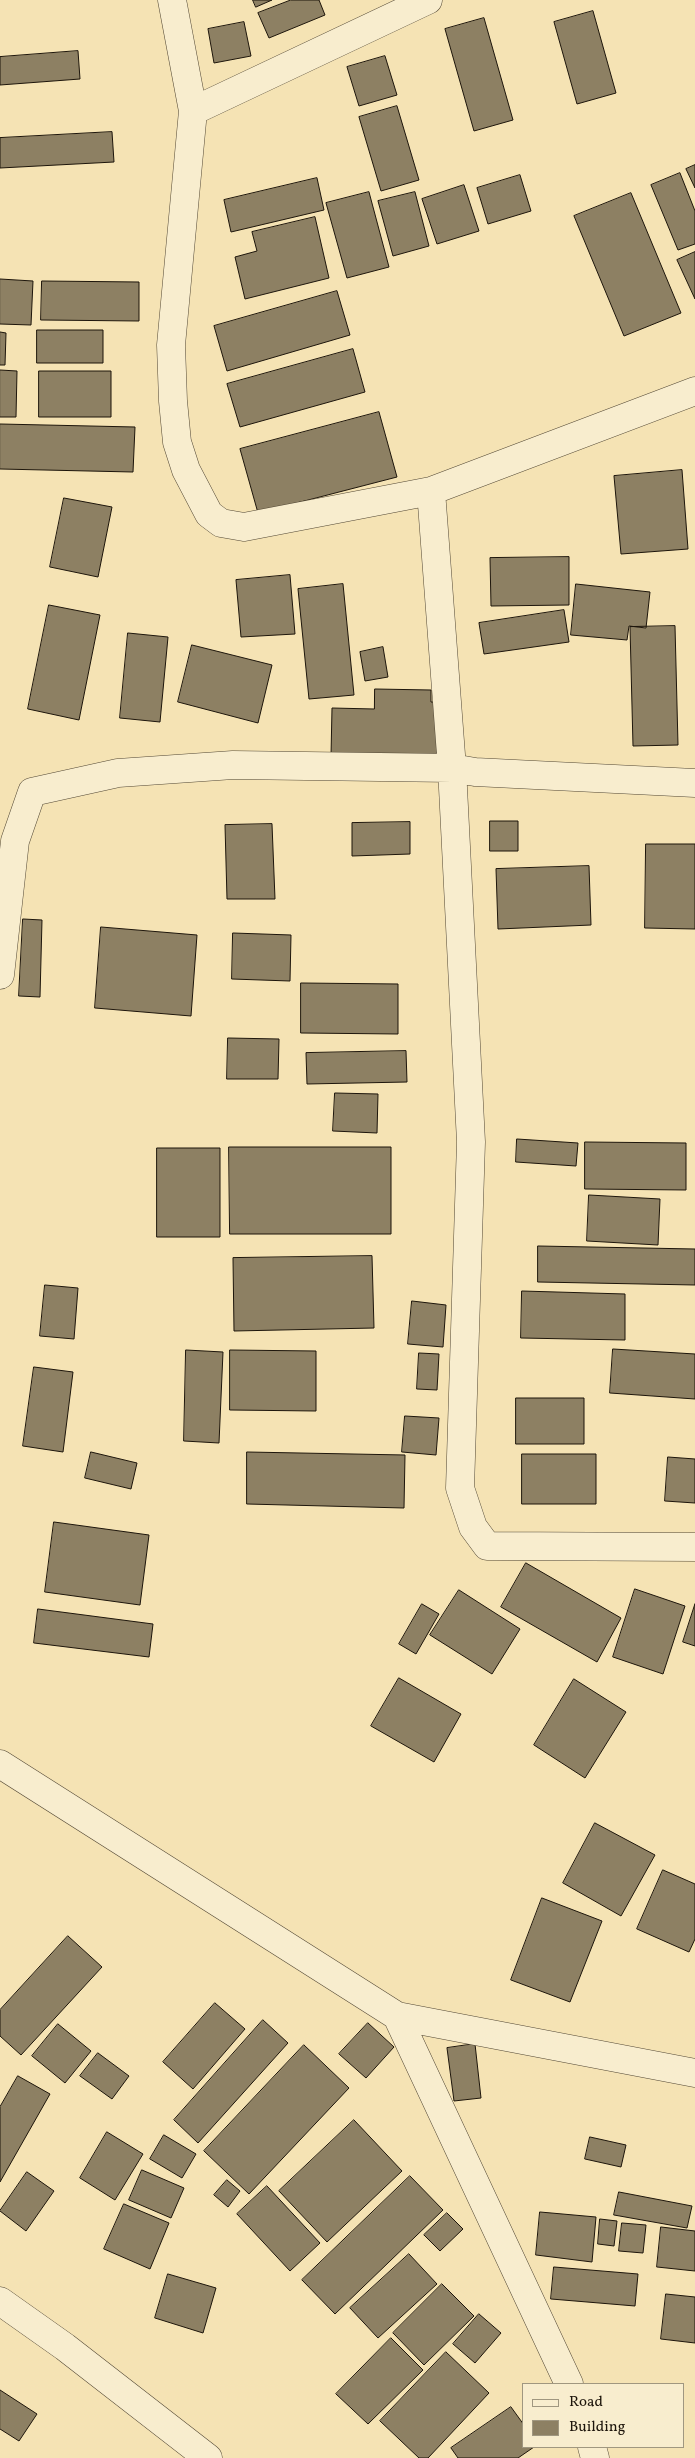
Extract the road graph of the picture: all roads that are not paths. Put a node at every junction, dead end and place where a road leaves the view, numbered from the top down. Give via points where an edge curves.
1 (172, 0) edge
2 (428, 0) edge
3 (193, 111) junction
4 (695, 391) edge
5 (432, 491) junction
6 (452, 768) junction
7 (695, 783) edge
8 (0, 975) edge
9 (695, 1547) edge
10 (0, 1764) edge
11 (397, 2016) junction
12 (695, 2073) edge
13 (0, 2302) edge
14 (569, 2383) edge
15 (208, 2458) edge

1 - 3 street
2 - 3 street
3 - 5 street via 171,345 173,401 180,451 209,514 222,523 244,526
4 - 5 street
5 - 6 street
6 - 7 street via 476,772
6 - 8 street via 233,765 118,773 32,792 14,841
6 - 9 street via 471,1142 460,1488 473,1527 487,1546
10 - 11 street
11 - 12 street
11 - 14 street
13 - 15 street

